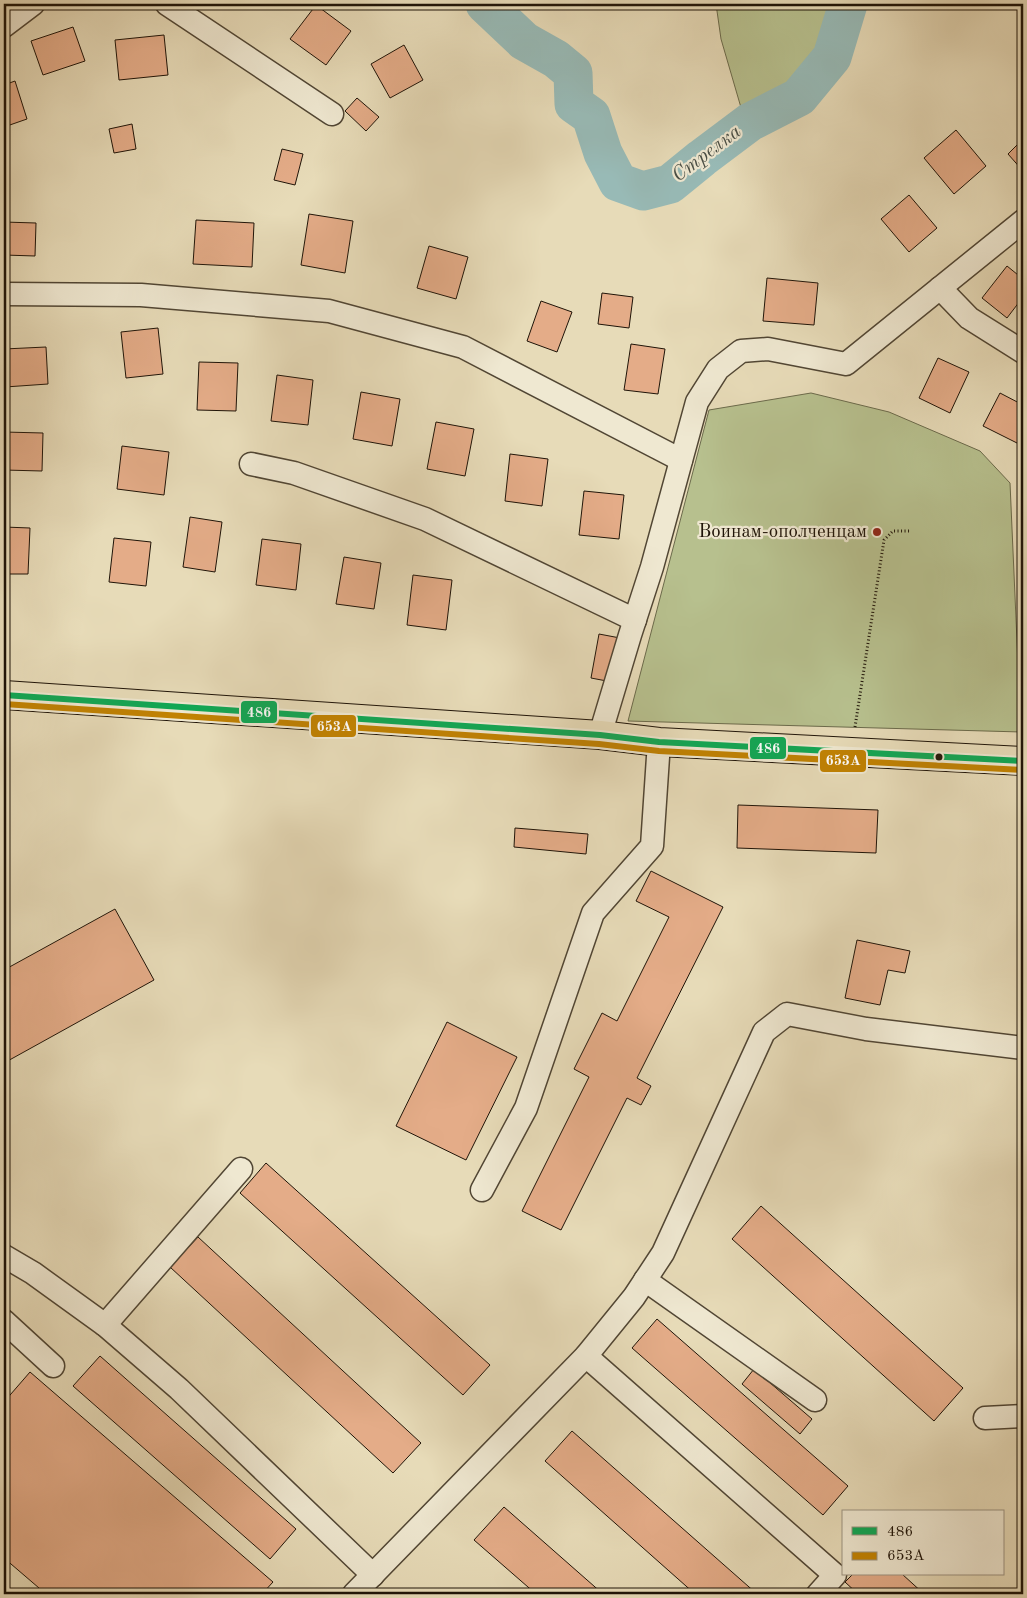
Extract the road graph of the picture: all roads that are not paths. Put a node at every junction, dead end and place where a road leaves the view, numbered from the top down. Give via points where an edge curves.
1 (33, 4) edge
2 (167, 4) edge
3 (4, 26) edge
4 (332, 114) dead end
5 (1023, 221) edge
6 (940, 288) junction
7 (4, 294) edge
8 (1023, 352) edge
9 (682, 460) junction
10 (251, 464) dead end
11 (635, 620) junction
12 (4, 695) edge
13 (600, 735) junction
14 (659, 742) junction
15 (1023, 761) edge
16 (1023, 1048) edge
17 (241, 1169) dead end
18 (482, 1190) dead end
19 (4, 1256) edge
20 (645, 1280) junction
21 (4, 1321) edge
22 (105, 1325) junction
23 (586, 1356) junction
24 (53, 1366) dead end
25 (815, 1400) dead end
26 (1023, 1416) edge
27 (985, 1418) dead end
28 (373, 1575) junction
29 (354, 1594) edge
30 (818, 1594) edge

1 - 3 street
2 - 4 street
5 - 6 street
6 - 8 street via 969,318
6 - 9 street via 846,364 768,349 741,351 718,369 697,402
7 - 9 street via 141,295 330,311 463,347
9 - 11 street
10 - 11 street via 294,473 425,519
11 - 13 street
12 - 13 main road
13 - 14 main road
14 - 15 main road
14 - 18 street via 652,846 594,914 526,1108
16 - 20 street via 866,1030 787,1014 764,1032 663,1253
17 - 22 street
19 - 22 street via 33,1272
20 - 23 street
20 - 25 street
21 - 24 street
22 - 28 street via 179,1389
23 - 28 street
23 - 30 street via 835,1575
26 - 27 street
28 - 29 street

